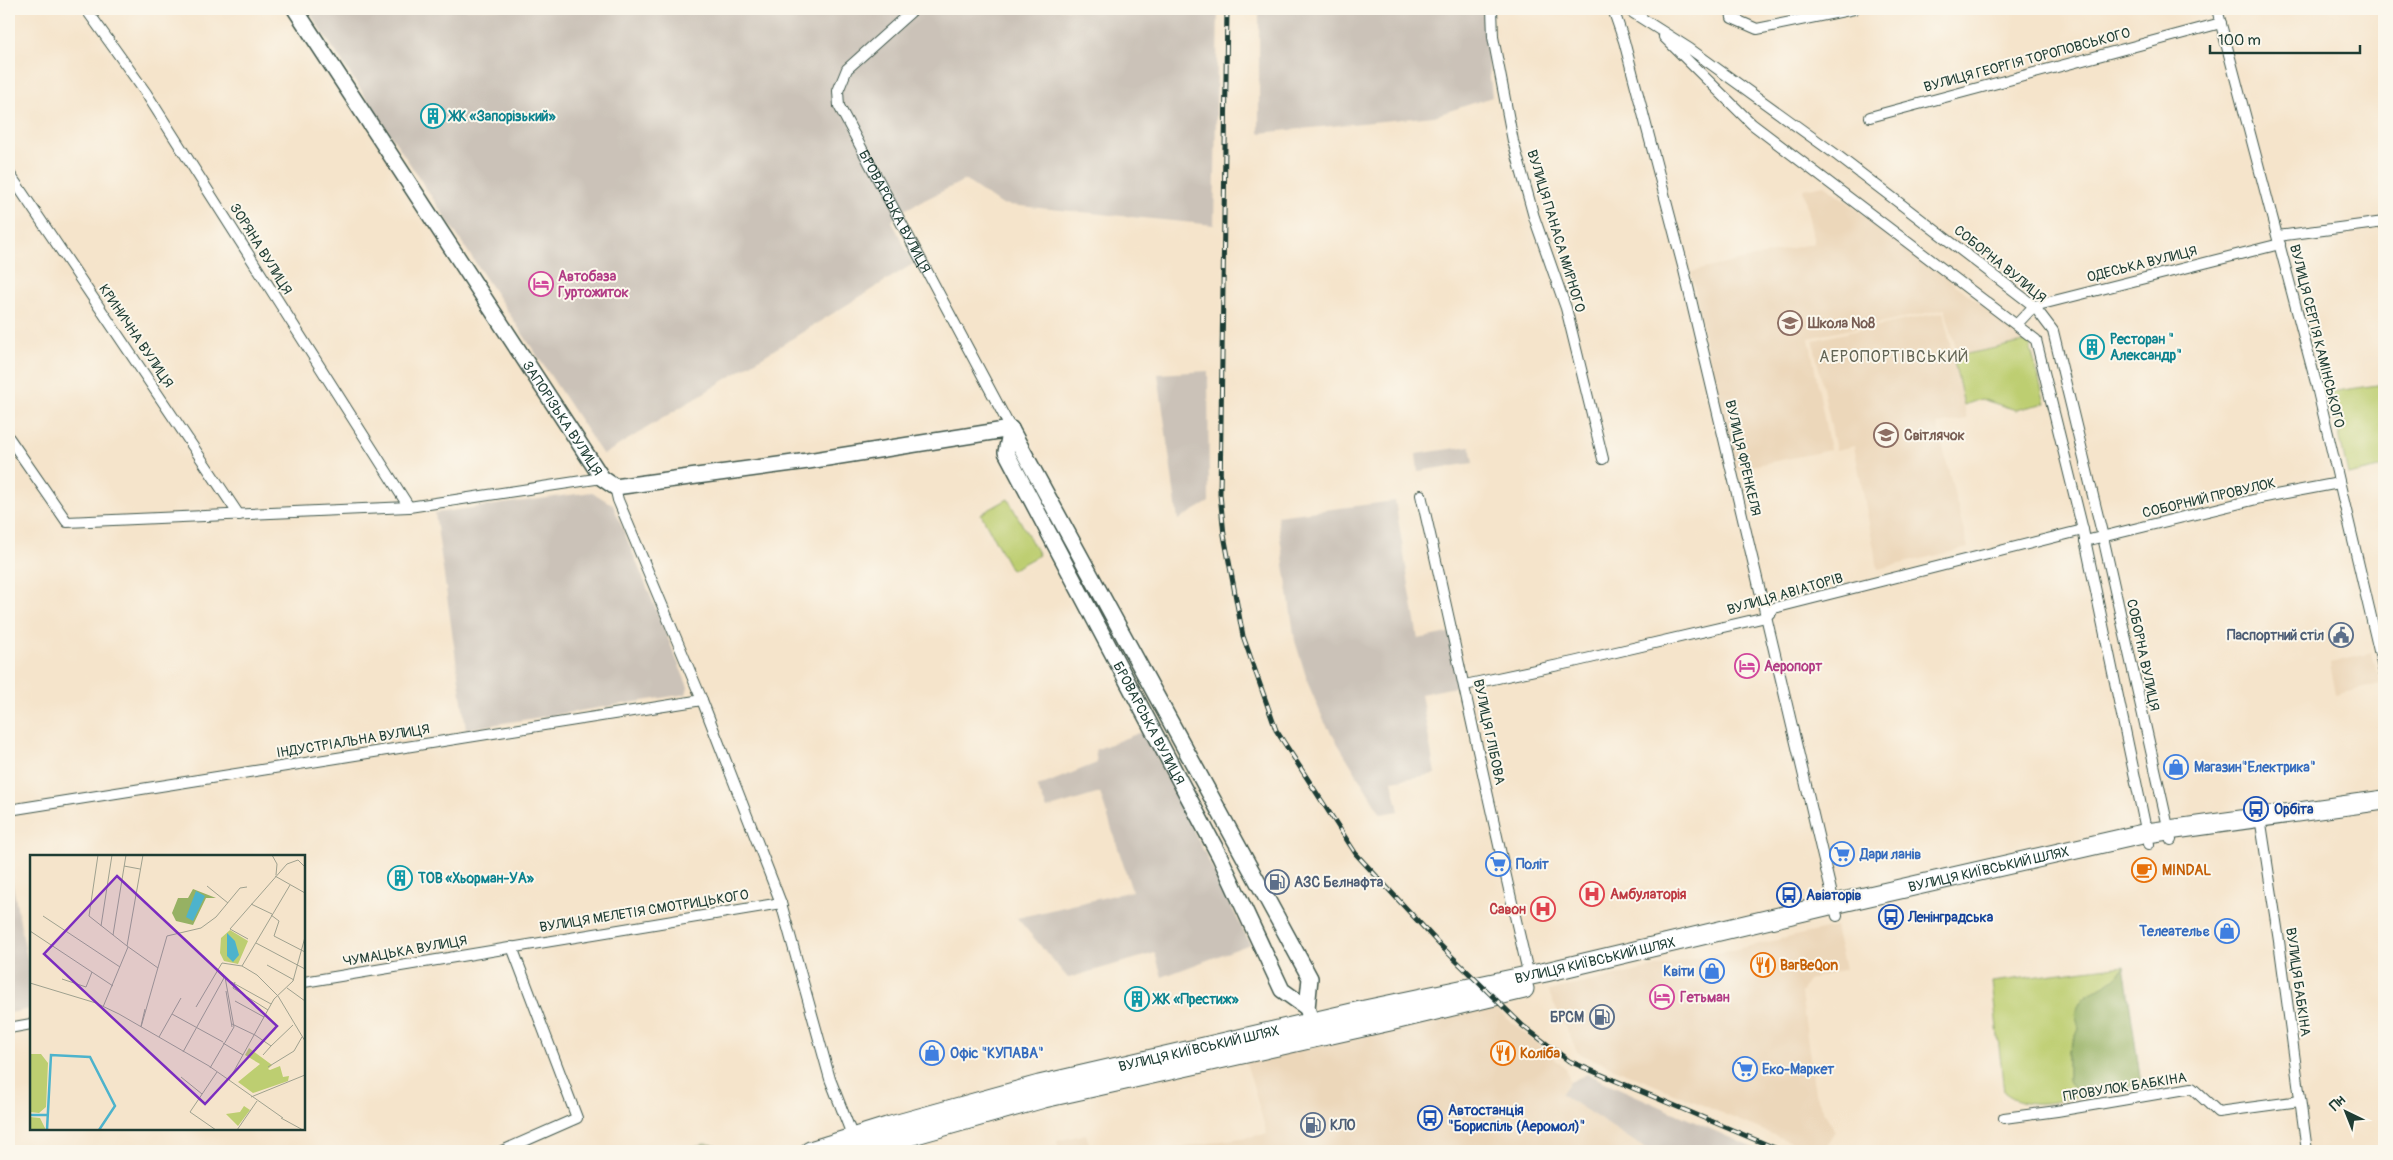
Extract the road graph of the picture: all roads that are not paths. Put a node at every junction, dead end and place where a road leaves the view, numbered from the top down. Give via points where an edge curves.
1 (86, 9) edge
2 (295, 9) edge
3 (914, 9) edge
4 (1492, 9) edge
5 (1613, 9) edge
6 (1627, 9) edge
7 (1731, 9) edge
8 (1854, 9) edge
9 (2217, 9) edge
10 (1648, 20) junction
11 (2221, 23) junction
12 (1870, 117) dead end
13 (9, 173) edge
14 (2384, 222) edge
15 (2279, 240) junction
16 (2034, 306) junction
17 (2017, 324) junction
18 (1011, 429) junction
19 (9, 438) edge
20 (1603, 459) dead end
21 (608, 483) junction
22 (2340, 483) junction
23 (1421, 495) dead end
24 (409, 507) junction
25 (239, 516) junction
26 (2084, 536) junction
27 (2102, 537) junction
28 (1766, 617) junction
29 (2384, 672) edge
30 (1465, 685) junction
31 (702, 700) junction
32 (2384, 800) edge
33 (9, 810) edge
34 (2384, 812) edge
35 (2261, 822) junction
36 (2169, 835) junction
37 (2148, 838) junction
38 (781, 903) junction
39 (1835, 910) junction
40 (512, 947) junction
41 (1529, 976) junction
42 (305, 982) edge
43 (1312, 1023) junction
44 (30, 1024) edge
45 (9, 1028) edge
46 (2300, 1101) junction
47 (2004, 1118) dead end
48 (855, 1147) edge
49 (502, 1151) edge
50 (810, 1151) edge
51 (2307, 1151) edge

1 - 24 street, ЗОРЯНА ВУЛИЦЯ via 146,93
2 - 21 street, ЗАПОРІЗЬКА ВУЛИЦЯ
3 - 18 street, БРОВАРСЬКА ВУЛИЦЯ via 847,69 838,91 840,106
4 - 20 street, ВУЛИЦЯ ПАНАСА МИРНОГО via 1493,37 1513,141 1534,217 1566,308
5 - 28 street, ВУЛИЦЯ ФРЕНКЕЛЯ via 1684,270
6 - 10 street, СОБОРНА ВУЛИЦЯ
7 - 8 street via 1732,18 1757,29
9 - 11 street, ВУЛИЦЯ СЕРГІЯ КАМІНСЬКОГО
10 - 16 street, СОБОРНА ВУЛИЦЯ via 1866,177
10 - 17 street, СОБОРНА ВУЛИЦЯ via 1752,124
11 - 12 street, ВУЛИЦЯ ГЕОРГІЯ ТОРОПОВСЬКОГО
11 - 15 street, ВУЛИЦЯ СЕРГІЯ КАМІНСЬКОГО
13 - 25 street, КРИНИЧНА ВУЛИЦЯ
14 - 15 street, ОДЕСЬКА ВУЛИЦЯ
15 - 16 street, ОДЕСЬКА ВУЛИЦЯ
15 - 22 street, ВУЛИЦЯ СЕРГІЯ КАМІНСЬКОГО
16 - 17 street
16 - 27 street, СОБОРНА ВУЛИЦЯ via 2053,331
17 - 26 street, СОБОРНА ВУЛИЦЯ via 2036,340
18 - 21 street, ЗАПОРІЗЬКА ВУЛИЦЯ via 808,461
18 - 43 street, БРОВАРСЬКА ВУЛИЦЯ via 1310,978
18 - 43 street, БРОВАРСЬКА ВУЛИЦЯ via 1006,452 1220,857 1282,990
19 - 25 street via 67,522
21 - 24 street
21 - 31 street
22 - 27 street, СОБОРНИЙ ПРОВУЛОК
22 - 29 street, ВУЛИЦЯ СЕРГІЯ КАМІНСЬКОГО
23 - 30 street, ВУЛИЦЯ ГЛІБОВА
24 - 25 street
26 - 27 street, СОБОРНИЙ ПРОВУЛОК
26 - 28 street, ВУЛИЦЯ АВІАТОРІВ via 1774,608
26 - 37 street, СОБОРНА ВУЛИЦЯ
27 - 36 street, СОБОРНА ВУЛИЦЯ
28 - 30 street, ВУЛИЦЯ АВІАТОРІВ
28 - 39 street, ВУЛИЦЯ ФРЕНКЕЛЯ
30 - 41 street, ВУЛИЦЯ ГЛІБОВА
31 - 33 street, ІНДУСТРІАЛЬНА ВУЛИЦЯ
31 - 38 street
32 - 35 highway, ВУЛИЦЯ КИЇВСЬКИЙ ШЛЯХ
34 - 35 highway, ВУЛИЦЯ КИЇВСЬКИЙ ШЛЯХ
35 - 36 highway, ВУЛИЦЯ КИЇВСЬКИЙ ШЛЯХ
35 - 46 street, ВУЛИЦЯ БАБКІНА
36 - 37 highway, ВУЛИЦЯ КИЇВСЬКИЙ ШЛЯХ
37 - 39 highway, ВУЛИЦЯ КИЇВСЬКИЙ ШЛЯХ
38 - 40 street, ВУЛИЦЯ МЕЛЕТІЯ СМОТРИЦЬКОГО
38 - 48 street via 830,1079
39 - 41 highway, ВУЛИЦЯ КИЇВСЬКИЙ ШЛЯХ
39 - 43 highway, ВУЛИЦЯ КИЇВСЬКИЙ ШЛЯХ
40 - 42 street, ЧУМАЦЬКА ВУЛИЦЯ
40 - 49 street via 577,1118
41 - 43 highway, ВУЛИЦЯ КИЇВСЬКИЙ ШЛЯХ
43 - 48 highway, ВУЛИЦЯ КИЇВСЬКИЙ ШЛЯХ via 1039,1085
44 - 45 street
46 - 47 street, ПРОВУЛОК БАБКІНА via 2218,1112 2192,1088
46 - 51 street, ВУЛИЦЯ БАБКІНА
48 - 50 highway, ВУЛИЦЯ КИЇВСЬКИЙ ШЛЯХ

